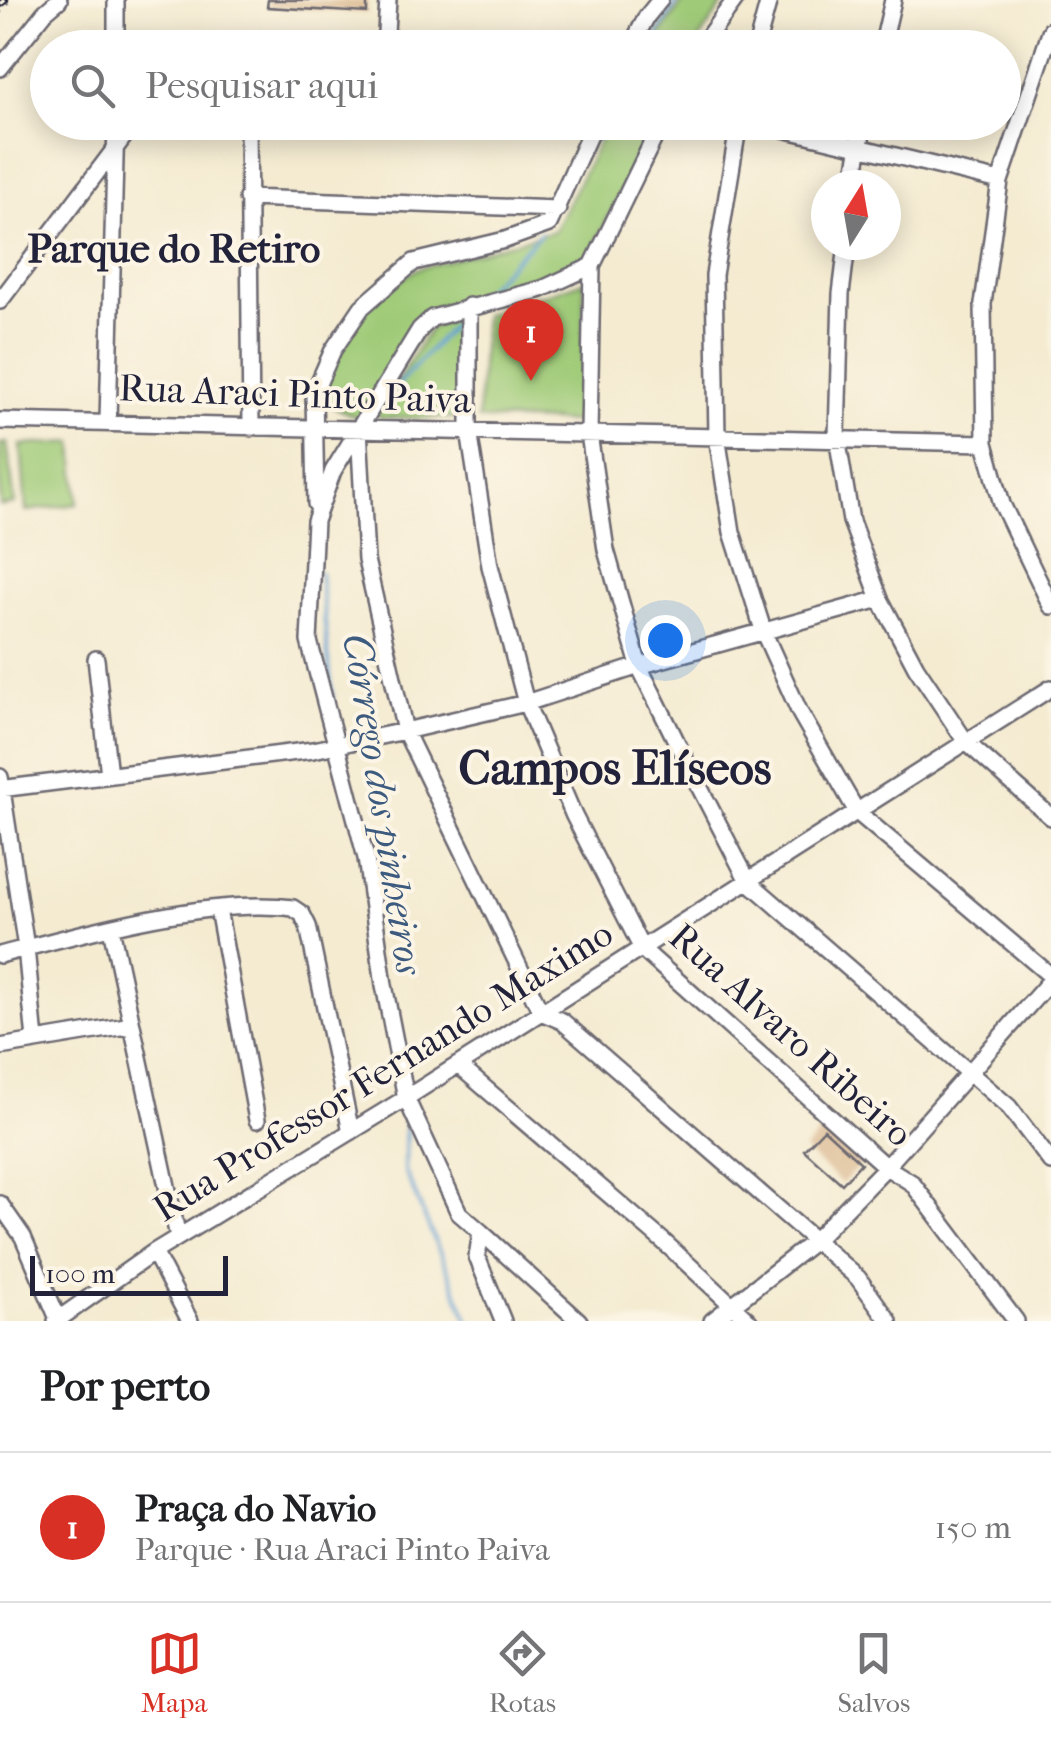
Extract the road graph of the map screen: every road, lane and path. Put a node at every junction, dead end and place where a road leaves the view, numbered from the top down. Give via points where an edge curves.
1 (11, 0) edge
2 (59, 0) edge
3 (116, 0) edge
4 (388, 0) edge
5 (660, 0) edge
6 (735, 0) edge
7 (769, 0) edge
8 (893, 0) edge
9 (0, 13) edge
10 (31, 30) edge
11 (116, 30) edge
12 (386, 30) edge
13 (641, 30) edge
14 (713, 30) edge
15 (761, 30) edge
16 (886, 30) edge
17 (1051, 30) edge
18 (30, 31) edge
19 (0, 68) edge
20 (1021, 119) edge
21 (116, 140) edge
22 (122, 140) edge
23 (248, 140) edge
24 (587, 140) edge
25 (653, 140) edge
26 (736, 140) edge
27 (832, 140) edge
28 (860, 140) edge
29 (1014, 140) edge
30 (858, 146) junction
31 (116, 148) junction
32 (856, 170) edge
33 (1000, 181) junction
34 (247, 198) junction
35 (558, 208) junction
36 (844, 260) edge
37 (592, 266) junction
38 (0, 301) edge
39 (469, 306) junction
40 (0, 421) edge
41 (108, 421) junction
42 (251, 428) junction
43 (317, 428) junction
44 (359, 428) junction
45 (469, 431) junction
46 (589, 434) junction
47 (717, 436) junction
48 (837, 438) junction
49 (985, 442) junction
50 (315, 521) junction
51 (880, 599) junction
52 (1051, 606) edge
53 (764, 633) junction
54 (96, 658) dead end
55 (639, 666) junction
56 (1051, 688) edge
57 (526, 703) junction
58 (405, 731) junction
59 (966, 742) junction
60 (337, 745) junction
61 (109, 775) junction
62 (0, 785) edge
63 (857, 812) junction
64 (1051, 817) edge
65 (748, 881) junction
66 (218, 909) junction
67 (111, 928) junction
68 (26, 948) junction
69 (642, 948) junction
70 (0, 955) edge
71 (1051, 978) edge
72 (542, 1012) junction
73 (132, 1025) junction
74 (36, 1040) junction
75 (0, 1047) edge
76 (458, 1066) junction
77 (969, 1072) junction
78 (406, 1098) junction
79 (257, 1120) dead end
80 (351, 1132) junction
81 (1051, 1162) edge
82 (886, 1167) junction
83 (0, 1204) edge
84 (480, 1232) junction
85 (178, 1237) junction
86 (814, 1242) junction
87 (154, 1252) junction
88 (732, 1304) junction
89 (58, 1321) edge
90 (190, 1321) edge
91 (503, 1321) edge
92 (579, 1321) edge
93 (712, 1321) edge
94 (749, 1321) edge
95 (888, 1321) edge
96 (1016, 1321) edge

1 - 9 path
2 - 10 street
3 - 11 street
4 - 12 street
5 - 13 street
6 - 14 street
7 - 15 street
8 - 16 street
17 - 20 street
18 - 19 street
21 - 31 street
22 - 31 street
23 - 34 street
24 - 35 street
25 - 37 street
26 - 47 street via 714,275
27 - 30 street
28 - 30 street
29 - 33 street
30 - 32 street
30 - 33 street
31 - 38 street
31 - 41 street
33 - 49 street via 983,304
34 - 35 street
34 - 42 street
35 - 43 street via 550,224 414,262 362,307 314,393
36 - 48 street
37 - 39 street via 542,289
37 - 46 street
39 - 44 street via 420,329
39 - 45 street, Rua Alvaro Ribeiro
40 - 41 street, Rua Araci Pinto Paiva
41 - 42 street, Rua Araci Pinto Paiva
42 - 43 street, Rua Araci Pinto Paiva
43 - 44 street, Rua Araci Pinto Paiva
43 - 50 street
44 - 45 street, Rua Araci Pinto Paiva
44 - 50 street via 337,460
44 - 58 street via 366,560
45 - 46 street, Rua Araci Pinto Paiva
45 - 57 street, Rua Alvaro Ribeiro via 490,566
46 - 47 street, Rua Araci Pinto Paiva
46 - 55 street via 606,550
47 - 48 street, Rua Araci Pinto Paiva
47 - 53 street via 732,532
48 - 49 street, Rua Araci Pinto Paiva
48 - 51 street via 851,521
49 - 52 street via 1002,504
50 - 60 street via 308,641
51 - 53 street
51 - 59 street
53 - 55 street
53 - 63 street
54 - 61 street
55 - 57 street
55 - 65 street
56 - 59 street, Rua Professor Fernando Maximo
57 - 58 street
57 - 69 street, Rua Alvaro Ribeiro
58 - 60 street
58 - 72 street
59 - 63 street, Rua Professor Fernando Maximo
59 - 64 street
60 - 61 street
60 - 78 street via 366,858
61 - 62 street
62 - 68 street
63 - 65 street, Rua Professor Fernando Maximo
63 - 71 street
65 - 69 street, Rua Professor Fernando Maximo
65 - 77 street
66 - 67 street
66 - 79 street
66 - 80 street via 278,906 302,914
67 - 68 street
67 - 73 street
68 - 70 street
68 - 74 street
69 - 72 street, Rua Professor Fernando Maximo
69 - 82 street, Rua Alvaro Ribeiro
71 - 77 street
72 - 76 street, Rua Professor Fernando Maximo
72 - 86 street via 562,1021
73 - 74 street
73 - 85 street
74 - 75 street
76 - 78 street, Rua Professor Fernando Maximo
76 - 88 street
77 - 81 street via 1010,1107
77 - 82 street
78 - 80 street, Rua Professor Fernando Maximo
78 - 84 street via 459,1213
80 - 85 street, Rua Professor Fernando Maximo
82 - 86 street
82 - 96 street, Rua Alvaro Ribeiro via 912,1183
83 - 89 street via 24,1238
84 - 91 street via 477,1257
84 - 92 street
85 - 87 street, Rua Professor Fernando Maximo
86 - 88 street
86 - 95 street via 858,1278
87 - 89 street, Rua Professor Fernando Maximo
87 - 90 street
88 - 93 street
88 - 94 street

